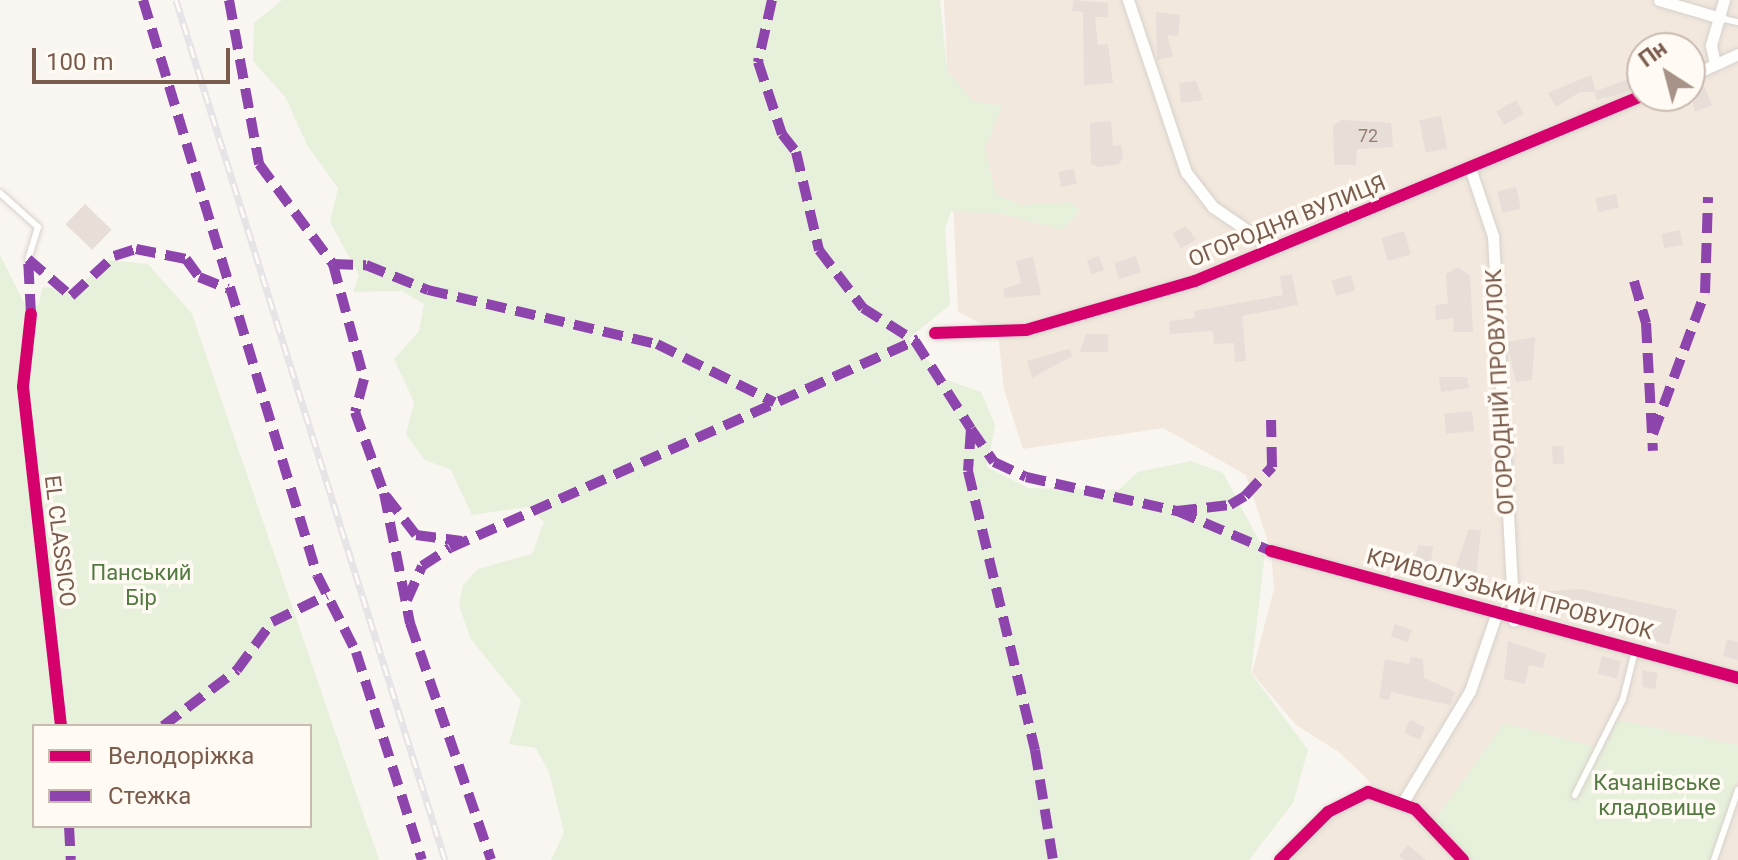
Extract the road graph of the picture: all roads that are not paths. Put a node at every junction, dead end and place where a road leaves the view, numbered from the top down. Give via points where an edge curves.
1 (1128, 0) edge
2 (1659, 0) edge
3 (1724, 0) edge
4 (1720, 18) junction
5 (1738, 22) edge
6 (1738, 54) edge
7 (1715, 64) junction
8 (1706, 68) edge
9 (1626, 103) edge
10 (1470, 168) junction
11 (0, 193) edge
12 (1273, 248) junction
13 (28, 259) dead end
14 (935, 333) dead end
15 (1271, 551) dead end
16 (1496, 615) junction
17 (1514, 620) junction
18 (1635, 651) junction
19 (1738, 678) edge
20 (1738, 790) edge
21 (1575, 795) dead end
22 (1403, 802) junction
23 (1280, 860) edge
24 (1463, 860) edge
25 (1714, 860) edge

1 - 12 street via 1186,172 1213,207
2 - 4 street
3 - 4 street
4 - 5 lane
4 - 7 street
6 - 7 street
7 - 8 street
9 - 10 street, ОГОРОДНЯ ВУЛИЦЯ
10 - 12 street, ОГОРОДНЯ ВУЛИЦЯ
10 - 17 street, ОГОРОДНІЙ ПРОВУЛОК via 1493,236
11 - 13 lane via 38,227
12 - 14 street, ОГОРОДНЯ ВУЛИЦЯ via 1195,281 1034,328
15 - 16 street, КРИВОЛУЗЬКИЙ ПРОВУЛОК
16 - 17 street, КРИВОЛУЗЬКИЙ ПРОВУЛОК
16 - 22 street via 1470,691
17 - 18 street, КРИВОЛУЗЬКИЙ ПРОВУЛОК
18 - 19 street, КРИВОЛУЗЬКИЙ ПРОВУЛОК
18 - 21 lane via 1623,699
20 - 25 lane
22 - 23 street via 1357,793
22 - 24 street

